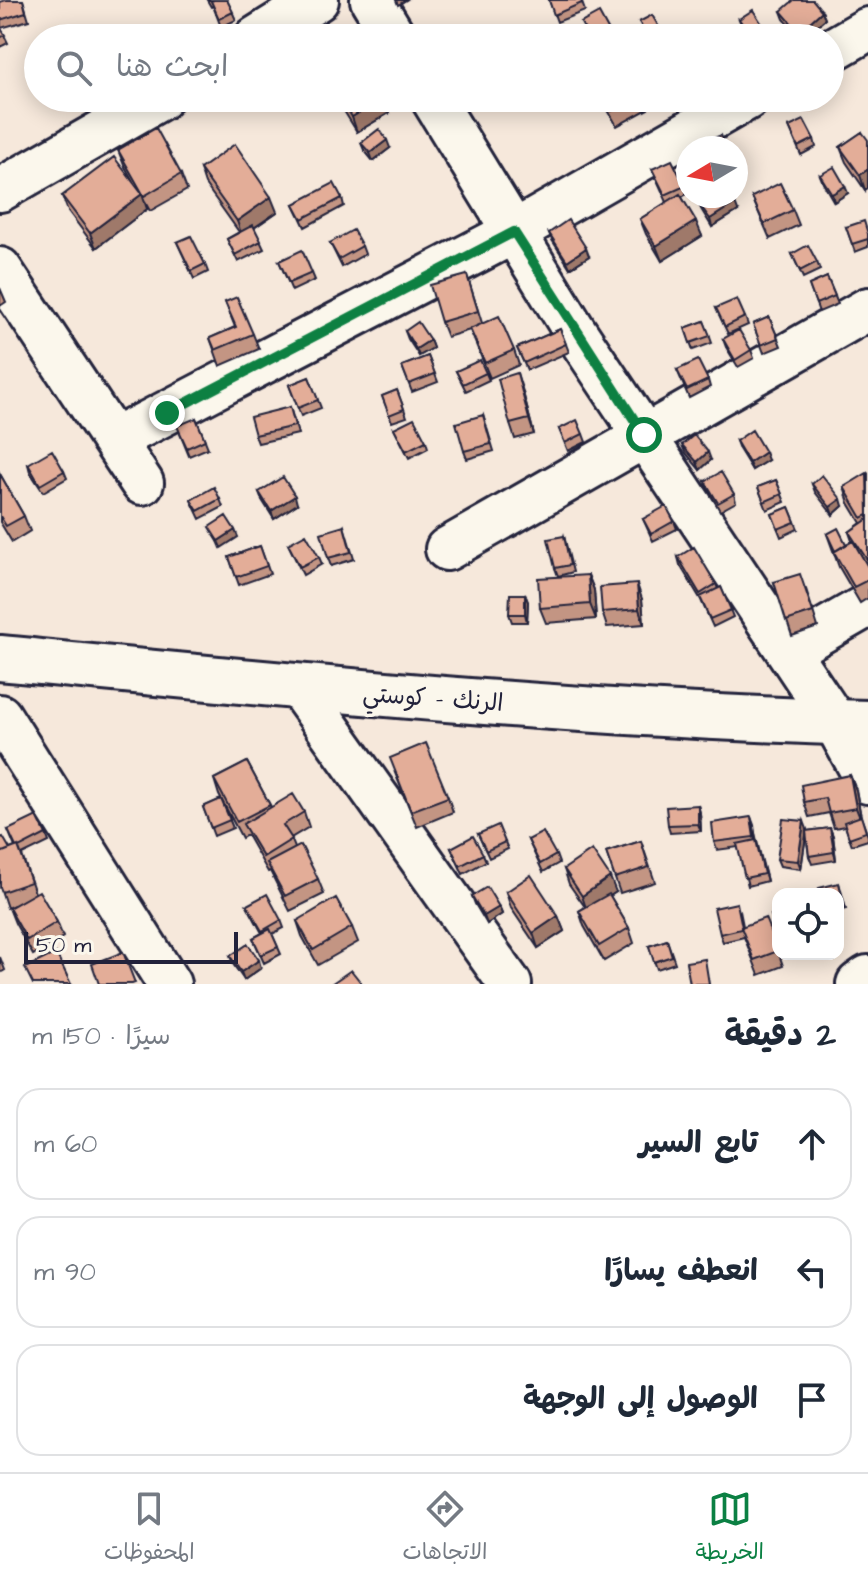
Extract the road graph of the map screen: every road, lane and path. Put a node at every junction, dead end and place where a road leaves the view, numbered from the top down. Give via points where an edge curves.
1 (317, 0) edge
2 (372, 0) edge
3 (278, 24) edge
4 (387, 24) edge
5 (868, 29) edge
6 (844, 43) edge
7 (136, 112) edge
8 (441, 112) edge
9 (724, 112) edge
10 (0, 190) edge
11 (514, 232) junction
12 (0, 269) edge
13 (868, 309) edge
14 (644, 435) junction
15 (114, 440) junction
16 (142, 483) dead end
17 (447, 549) dead end
18 (868, 605) edge
19 (788, 651) junction
20 (0, 658) edge
21 (299, 687) junction
22 (0, 716) edge
23 (852, 722) edge
24 (868, 782) edge
25 (868, 977) edge
26 (169, 984) edge
27 (510, 984) edge
28 (858, 984) edge

1 - 3 street
2 - 4 street
5 - 6 street
7 - 10 street
8 - 11 street
9 - 11 street
11 - 14 street
11 - 15 street
12 - 15 street
13 - 14 street
14 - 17 street
14 - 19 street
15 - 16 street
18 - 19 street
19 - 23 street
20 - 21 main road, الرنك - كوستي
21 - 23 main road, الرنك - كوستي via 439,701
21 - 27 street
22 - 26 street
23 - 24 street
25 - 28 street

